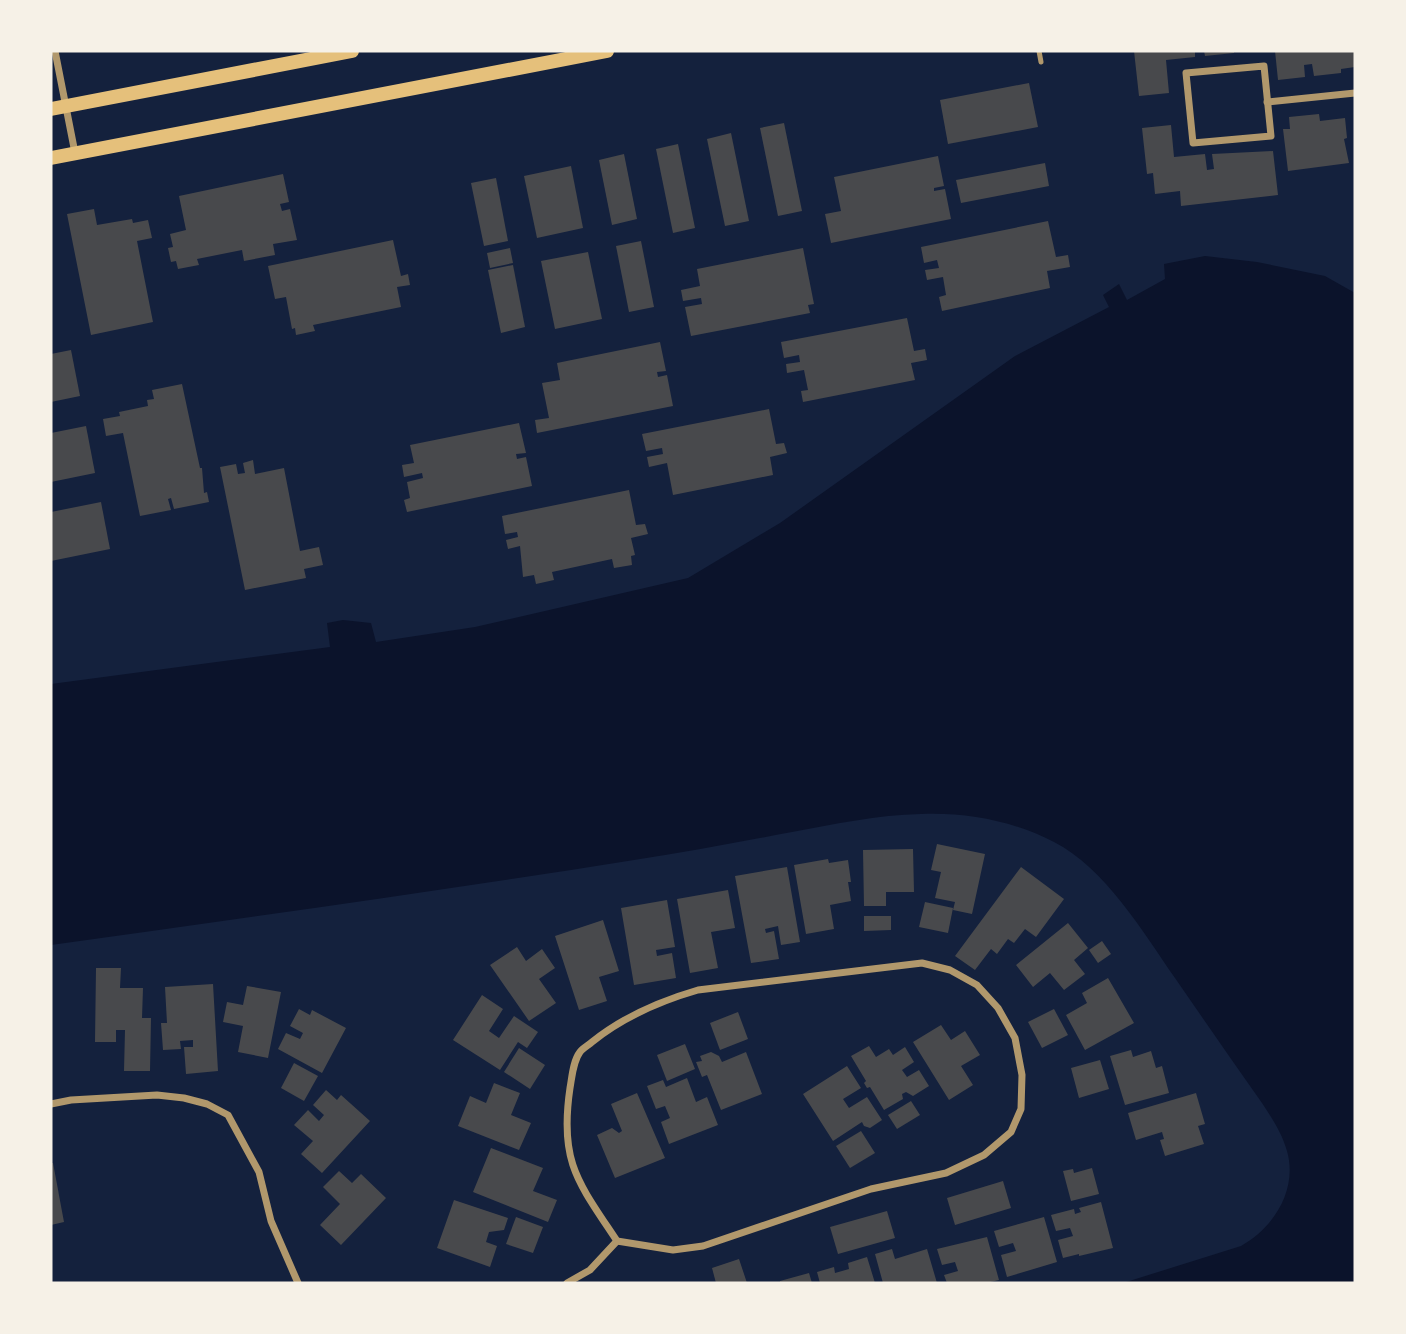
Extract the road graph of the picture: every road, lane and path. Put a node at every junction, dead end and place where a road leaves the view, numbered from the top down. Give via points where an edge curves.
1 (55, 51) edge
2 (352, 51) edge
3 (607, 51) edge
4 (1039, 51) edge
5 (1041, 62) dead end
6 (1355, 93) edge
7 (1267, 102) junction
8 (58, 108) edge
9 (75, 153) junction
10 (51, 158) edge
11 (51, 1104) edge
12 (617, 1241) junction
13 (298, 1283) edge
14 (567, 1283) edge

1 - 8 street
2 - 8 main road
3 - 9 main road
4 - 5 lane
6 - 7 street
7 - 7 street via 1264,66 1186,73 1193,143 1270,136
8 - 9 street
9 - 10 main road
11 - 13 street via 157,1095 207,1104 228,1115 259,1172 271,1221
12 - 12 street via 673,1250 703,1246 871,1189 946,1173 984,1156 1011,1132 1021,1109 1015,1038 998,1008 977,985 950,970 922,963 722,986 670,998 639,1012 579,1052 566,1118 573,1172
12 - 14 street via 590,1270

